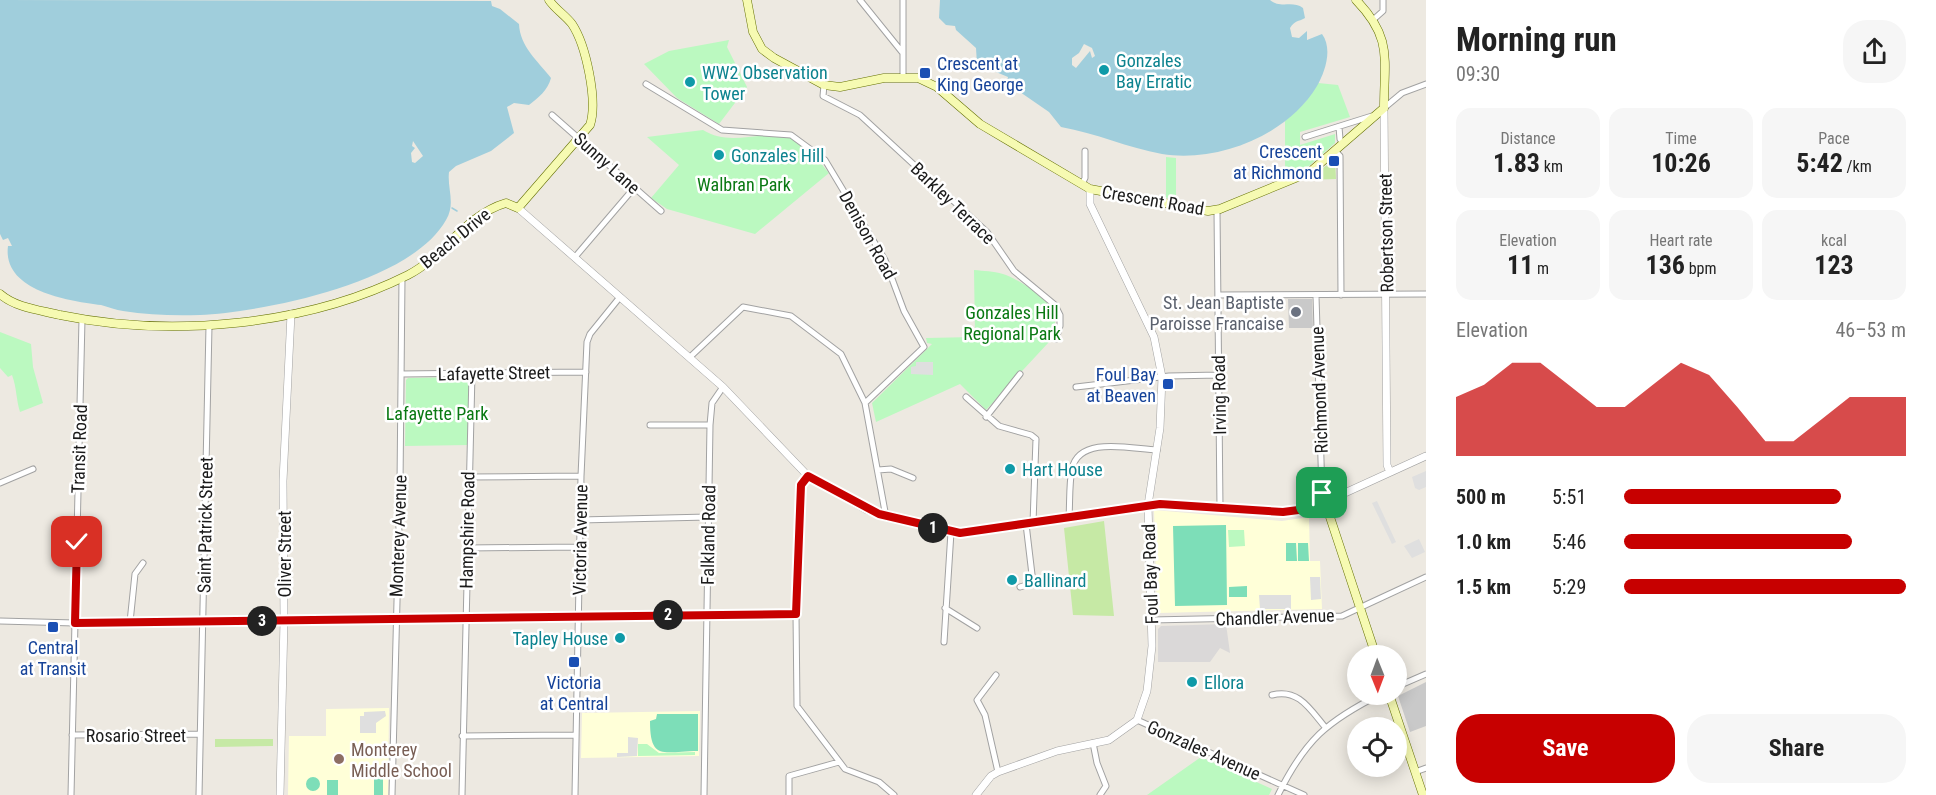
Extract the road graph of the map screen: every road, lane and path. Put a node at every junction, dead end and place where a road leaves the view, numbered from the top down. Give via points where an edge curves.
1 (549, 0) edge
2 (747, 0) edge
3 (860, 0) edge
4 (903, 0) edge
5 (1356, 0) edge
6 (1383, 0) edge
7 (1374, 19) junction
8 (902, 52) junction
9 (903, 76) junction
10 (646, 84) dead end
11 (1426, 84) edge
12 (824, 85) junction
13 (1384, 108) junction
14 (552, 115) dead end
15 (1376, 115) junction
16 (1339, 127) junction
17 (1305, 137) dead end
18 (579, 138) junction
19 (1343, 144) junction
20 (1085, 151) dead end
21 (1335, 151) junction
22 (1082, 184) junction
23 (634, 188) junction
24 (1090, 189) junction
25 (518, 208) junction
26 (1216, 210) junction
27 (661, 212) dead end
28 (575, 257) junction
29 (402, 278) junction
30 (0, 294) edge
31 (1386, 294) junction
32 (1426, 294) edge
33 (1341, 295) junction
34 (1218, 296) junction
35 (1316, 296) junction
36 (620, 297) junction
37 (291, 314) junction
38 (82, 319) junction
39 (209, 326) junction
40 (1056, 339) dead end
41 (690, 357) junction
42 (586, 372) junction
43 (472, 373) junction
44 (401, 374) junction
45 (1020, 374) dead end
46 (1219, 375) junction
47 (1162, 377) junction
48 (723, 387) junction
49 (1076, 387) dead end
50 (966, 397) dead end
51 (865, 404) junction
52 (986, 417) junction
53 (650, 425) dead end
54 (710, 425) junction
55 (1157, 450) junction
56 (1426, 456) edge
57 (33, 469) dead end
58 (879, 470) junction
59 (1390, 472) junction
60 (581, 476) junction
61 (808, 476) junction
62 (468, 477) junction
63 (913, 478) dead end
64 (0, 483) edge
65 (1325, 502) junction
66 (1148, 505) junction
67 (1220, 507) junction
68 (883, 516) junction
69 (708, 517) junction
70 (1070, 517) junction
71 (580, 520) junction
72 (1029, 523) junction
73 (951, 532) junction
74 (580, 547) junction
75 (466, 548) junction
76 (143, 563) dead end
77 (1426, 577) edge
78 (1020, 587) dead end
79 (945, 608) junction
80 (1360, 608) junction
81 (796, 614) junction
82 (707, 615) junction
83 (579, 616) junction
84 (465, 618) junction
85 (396, 619) junction
86 (284, 620) junction
87 (1151, 620) junction
88 (0, 621) edge
89 (203, 621) junction
90 (130, 622) junction
91 (75, 623) junction
92 (977, 628) dead end
93 (944, 642) dead end
94 (1372, 645) edge
95 (1426, 674) edge
96 (996, 675) dead end
97 (1407, 682) edge
98 (1272, 695) dead end
99 (1361, 705) edge
100 (1393, 705) edge
101 (1137, 720) junction
102 (1325, 727) junction
103 (200, 734) junction
104 (72, 735) junction
105 (576, 735) junction
106 (462, 736) junction
107 (1093, 743) junction
108 (839, 762) junction
109 (1426, 768) edge
110 (998, 772) junction
111 (1415, 772) junction
112 (1282, 785) junction
113 (71, 795) edge
114 (199, 795) edge
115 (280, 795) edge
116 (392, 795) edge
117 (462, 795) edge
118 (575, 795) edge
119 (704, 795) edge
120 (789, 795) edge
121 (894, 795) edge
122 (976, 795) edge
123 (1100, 795) edge
124 (1278, 795) edge
125 (1304, 795) edge
126 (1423, 795) edge

1 - 18 main road via 575,29 588,65 592,116
2 - 12 main road via 753,32 762,49
3 - 8 street
4 - 8 street
5 - 7 main road
6 - 7 street via 1383,11
7 - 13 main road, Robertson Street via 1383,43
8 - 9 street
9 - 12 main road via 840,87
9 - 22 main road, Crescent Road via 937,87 980,124
10 - 51 street, Denison Road via 722,130 797,137 829,165 885,260 904,311 924,343 921,352
11 - 13 street via 1402,93
12 - 40 street, Barkley Terrace via 823,96 860,115 987,232 1014,271 1055,305 1060,326
13 - 15 main road, Crescent Road
13 - 31 street, Robertson Street
14 - 18 street, Sunny Lane
15 - 16 street
15 - 19 main road, Crescent Road
16 - 17 street
16 - 19 street
18 - 23 street, Sunny Lane
18 - 25 main road
19 - 21 main road, Crescent Road
20 - 22 street
21 - 26 main road, Crescent Road via 1300,177
21 - 33 street via 1340,156
22 - 24 main road, Crescent Road
23 - 27 street, Sunny Lane
23 - 28 street
24 - 26 main road, Crescent Road via 1195,210
24 - 47 street, Foul Bay Road via 1090,204 1154,337
25 - 28 street, Beach Drive
25 - 29 main road, Beach Drive via 506,203 492,207 474,218 435,258
26 - 34 street, Irving Road
28 - 36 street, Beach Drive
29 - 37 main road, Beach Drive via 348,300
29 - 44 street, Monterey Avenue
30 - 38 main road, Beach Drive via 29,308
31 - 32 street
31 - 33 street
31 - 59 street, Robertson Street
33 - 35 street
34 - 35 street
34 - 46 street, Irving Road
35 - 65 street, Richmond Avenue
36 - 41 street, Beach Drive
36 - 42 street, Victoria Avenue via 590,334
37 - 39 main road, Beach Drive
37 - 86 street, Oliver Street via 283,481
38 - 39 main road, Beach Drive
38 - 91 street, Transit Road
39 - 89 street, Saint Patrick Street
41 - 48 street, Beach Drive
41 - 51 street via 743,307 791,316 841,354
42 - 43 street, Lafayette Street
42 - 60 street, Victoria Avenue
43 - 44 street, Lafayette Street
43 - 62 street, Hampshire Road
44 - 85 street, Monterey Avenue
45 - 52 street
46 - 47 street
46 - 67 street, Irving Road
47 - 49 street
47 - 55 street, Foul Bay Road
48 - 54 street, Falkland Road via 712,403
48 - 61 street, Beach Drive
50 - 52 street
51 - 58 street
52 - 72 street via 999,426 1036,439
53 - 54 street
54 - 69 street, Falkland Road
55 - 66 street, Foul Bay Road
55 - 70 street via 1096,447 1085,451 1072,470
56 - 59 street, Beach Drive
57 - 64 street
58 - 63 street
58 - 68 street
59 - 65 street, Beach Drive
60 - 62 street
60 - 71 street, Victoria Avenue
61 - 68 street, Beach Drive
61 - 81 street via 801,485
62 - 75 street, Hampshire Road
65 - 67 street, Beach Drive via 1283,512
65 - 80 main road, Richmond Avenue
66 - 67 street, Beach Drive
66 - 70 street, Beach Drive
66 - 87 street, Foul Bay Road
68 - 73 street, Beach Drive
69 - 71 street
69 - 82 street, Falkland Road
70 - 72 street, Beach Drive
71 - 74 street, Victoria Avenue
72 - 73 street, Beach Drive
72 - 78 street via 1033,584
73 - 79 street
74 - 75 street
74 - 83 street, Victoria Avenue
75 - 84 street, Hampshire Road
76 - 90 street via 135,574
77 - 80 street, Chandler Avenue
79 - 92 street
79 - 93 street
80 - 87 street, Chandler Avenue via 1342,616
80 - 94 main road, Richmond Avenue
81 - 82 street
81 - 108 street via 796,699 802,716
82 - 83 street
82 - 119 street, Falkland Road
83 - 84 street
83 - 105 street, Victoria Avenue
84 - 85 street
84 - 106 street, Hampshire Road
85 - 86 street
85 - 116 street, Monterey Avenue
86 - 89 street
86 - 115 street, Oliver Street
87 - 101 street, Foul Bay Road via 1147,691
88 - 91 street
89 - 90 street
89 - 103 street, Saint Patrick Street
90 - 91 street
91 - 104 street, Transit Road
95 - 97 street
96 - 110 street via 977,700 985,715
98 - 102 street via 1294,694
99 - 102 street
100 - 111 main road
101 - 107 street via 1109,740
101 - 112 street, Gonzales Avenue
102 - 112 street via 1302,752
103 - 104 street, Rosario Street
103 - 114 street, Saint Patrick Street
104 - 113 street, Transit Road
105 - 106 street
105 - 118 street, Victoria Avenue
106 - 117 street, Hampshire Road
107 - 110 street
107 - 123 street via 1106,786
108 - 120 street via 789,776
108 - 121 street via 845,769 879,782
109 - 111 street
110 - 122 street
111 - 126 main road
112 - 124 street
112 - 125 street, Gonzales Avenue

